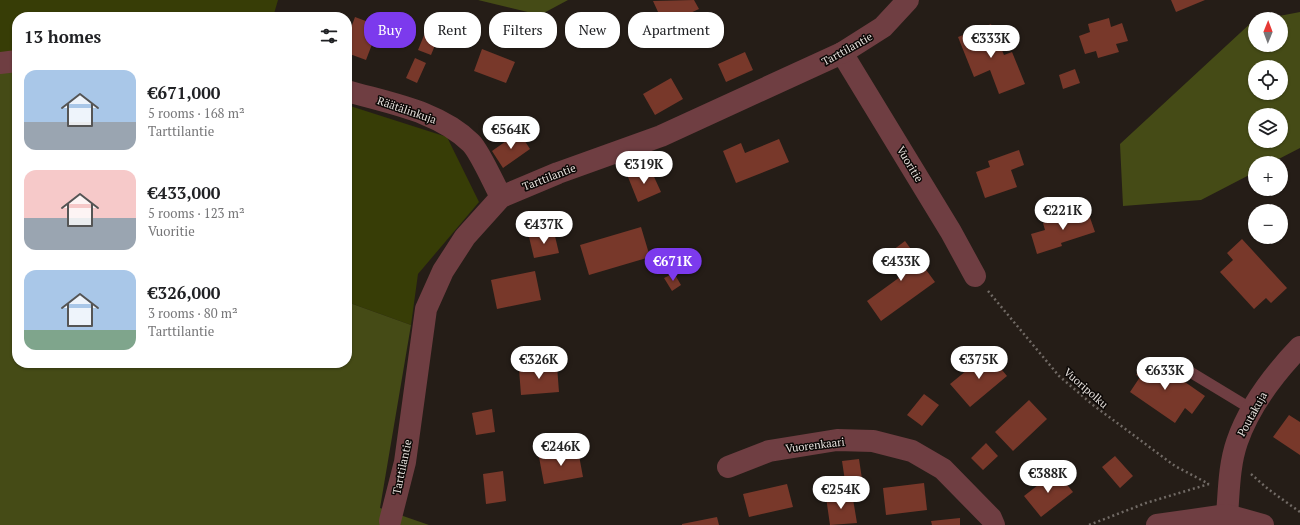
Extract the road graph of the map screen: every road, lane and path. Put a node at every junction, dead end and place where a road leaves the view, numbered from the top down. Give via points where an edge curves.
1 (908, 0) edge
2 (842, 53) junction
3 (12, 61) edge
4 (0, 63) edge
5 (352, 93) edge
6 (501, 196) junction
7 (975, 276) joint
8 (1300, 347) edge
9 (1182, 367) dead end
10 (1252, 410) junction
11 (728, 467) dead end
12 (1248, 475) dead end
13 (1300, 512) edge
14 (1227, 515) junction
15 (390, 521) dead end
16 (994, 525) edge
17 (1089, 525) edge
18 (1158, 525) edge
19 (1263, 525) edge

1 - 2 street, Tarttilantie via 883,28
2 - 6 street, Tarttilantie via 661,136
2 - 7 street, Vuoritie
3 - 4 street
5 - 6 street, Räätälinkuja via 432,117 456,131 472,144
6 - 15 street, Tarttilantie via 465,237 443,271 426,309 405,462
7 - 17 path, Vuoripolku via 1059,376 1093,406 1174,466 1210,484 1146,503
8 - 10 street, Poutakuja via 1274,376
9 - 10 lane
10 - 14 street, Poutakuja via 1237,442 1231,468
11 - 16 street, Vuorenkaari via 769,452 836,440 873,442 912,451 943,469 991,518
12 - 13 path via 1252,474
14 - 18 street
14 - 19 street

